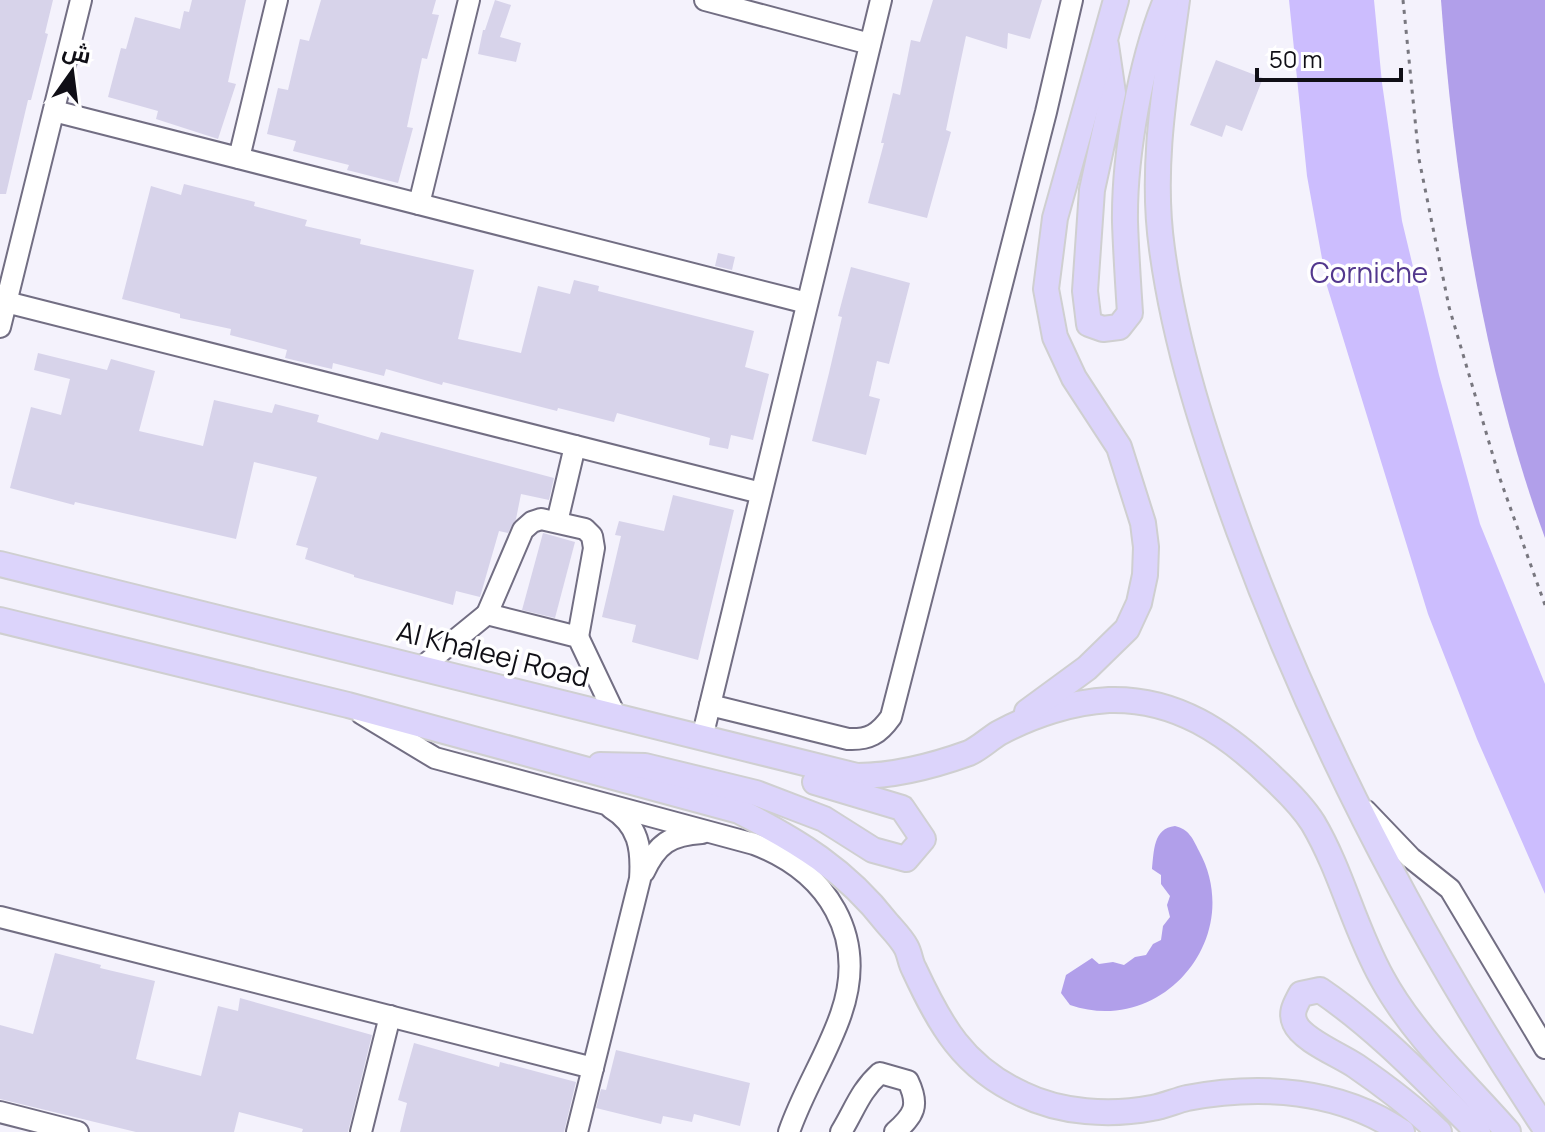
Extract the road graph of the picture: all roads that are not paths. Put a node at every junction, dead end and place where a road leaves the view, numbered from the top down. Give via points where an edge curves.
1 (81, 0) edge
2 (277, 0) edge
3 (469, 0) edge
4 (705, 0) edge
5 (881, 0) edge
6 (1072, 0) edge
7 (1116, 0) edge
8 (1166, 0) edge
9 (1177, 0) edge
10 (1105, 37) junction
11 (870, 44) junction
12 (54, 111) junction
13 (239, 158) junction
14 (419, 204) junction
15 (6, 302) junction
16 (807, 303) junction
17 (0, 327) edge
18 (575, 446) junction
19 (761, 493) junction
20 (557, 522) junction
21 (0, 564) edge
22 (487, 614) junction
23 (0, 620) edge
24 (578, 637) junction
25 (422, 667) junction
26 (348, 705) junction
27 (710, 705) junction
28 (616, 717) junction
29 (1000, 733) junction
30 (702, 738) junction
31 (566, 765) junction
32 (594, 800) junction
33 (1356, 801) junction
34 (709, 832) junction
35 (787, 836) junction
36 (640, 879) junction
37 (0, 917) edge
38 (390, 1016) junction
39 (1545, 1048) edge
40 (593, 1068) junction
41 (0, 1112) edge
42 (1545, 1128) edge
43 (78, 1132) edge
44 (361, 1132) edge
45 (577, 1132) edge
46 (789, 1132) edge
47 (803, 1132) edge
48 (841, 1132) edge
49 (895, 1132) edge
50 (1402, 1132) edge
51 (1439, 1132) edge
52 (1478, 1132) edge
53 (1508, 1132) edge

1 - 12 street
2 - 13 street
3 - 14 street
4 - 11 street
5 - 11 street
6 - 27 street via 891,717 874,736 862,740
7 - 10 main road
8 - 10 main road via 1142,87 1127,181 1130,313 1119,327 1103,329 1089,324 1085,291 1092,190 1113,93
9 - 33 main road via 1158,164 1162,248 1176,327 1203,429 1269,611
10 - 29 main road via 1055,218 1046,289 1055,337 1074,378 1119,447 1143,523 1145,575 1127,629 1087,668
11 - 16 street
12 - 13 street
12 - 15 street
13 - 14 street
14 - 16 street
15 - 17 street
15 - 18 street
16 - 19 street
18 - 19 street
18 - 20 street
19 - 27 street
20 - 22 street via 541,519 523,530
20 - 24 street via 592,536
21 - 25 main road, Al Khaleej Road
22 - 24 street
22 - 25 street
23 - 26 main road
24 - 28 street
25 - 28 main road, Al Khaleej Road
26 - 31 main road
26 - 32 street via 435,758
27 - 30 street
28 - 30 main road, Al Khaleej Road
29 - 30 main road, Al Khaleej Road via 972,752 879,776 857,776
29 - 53 main road via 1082,702 1113,700 1180,711 1236,743 1312,820 1362,938 1399,1006
30 - 31 main road via 771,770 902,808 923,839 906,859 873,850 824,819 756,793 645,766
31 - 35 main road via 739,811
32 - 34 street
32 - 36 street via 625,817 633,828 642,855
33 - 39 street via 1411,858 1450,889
33 - 42 main road via 1474,1017
34 - 36 street via 662,844
34 - 46 street via 754,844 796,864 828,897 845,932 849,973 841,1016
35 - 47 street via 849,906 860,936 859,987
35 - 50 main road via 858,887 906,947 954,1042 1022,1095 1055,1106 1128,1112 1185,1098 1288,1092 1337,1101
36 - 40 street
37 - 38 street
38 - 40 street
38 - 44 street
40 - 45 street
41 - 43 street
48 - 49 street via 863,1088 880,1073 908,1081 914,1094 910,1118
51 - 52 main road via 1296,1026 1293,1011 1301,994 1320,990 1338,1002

